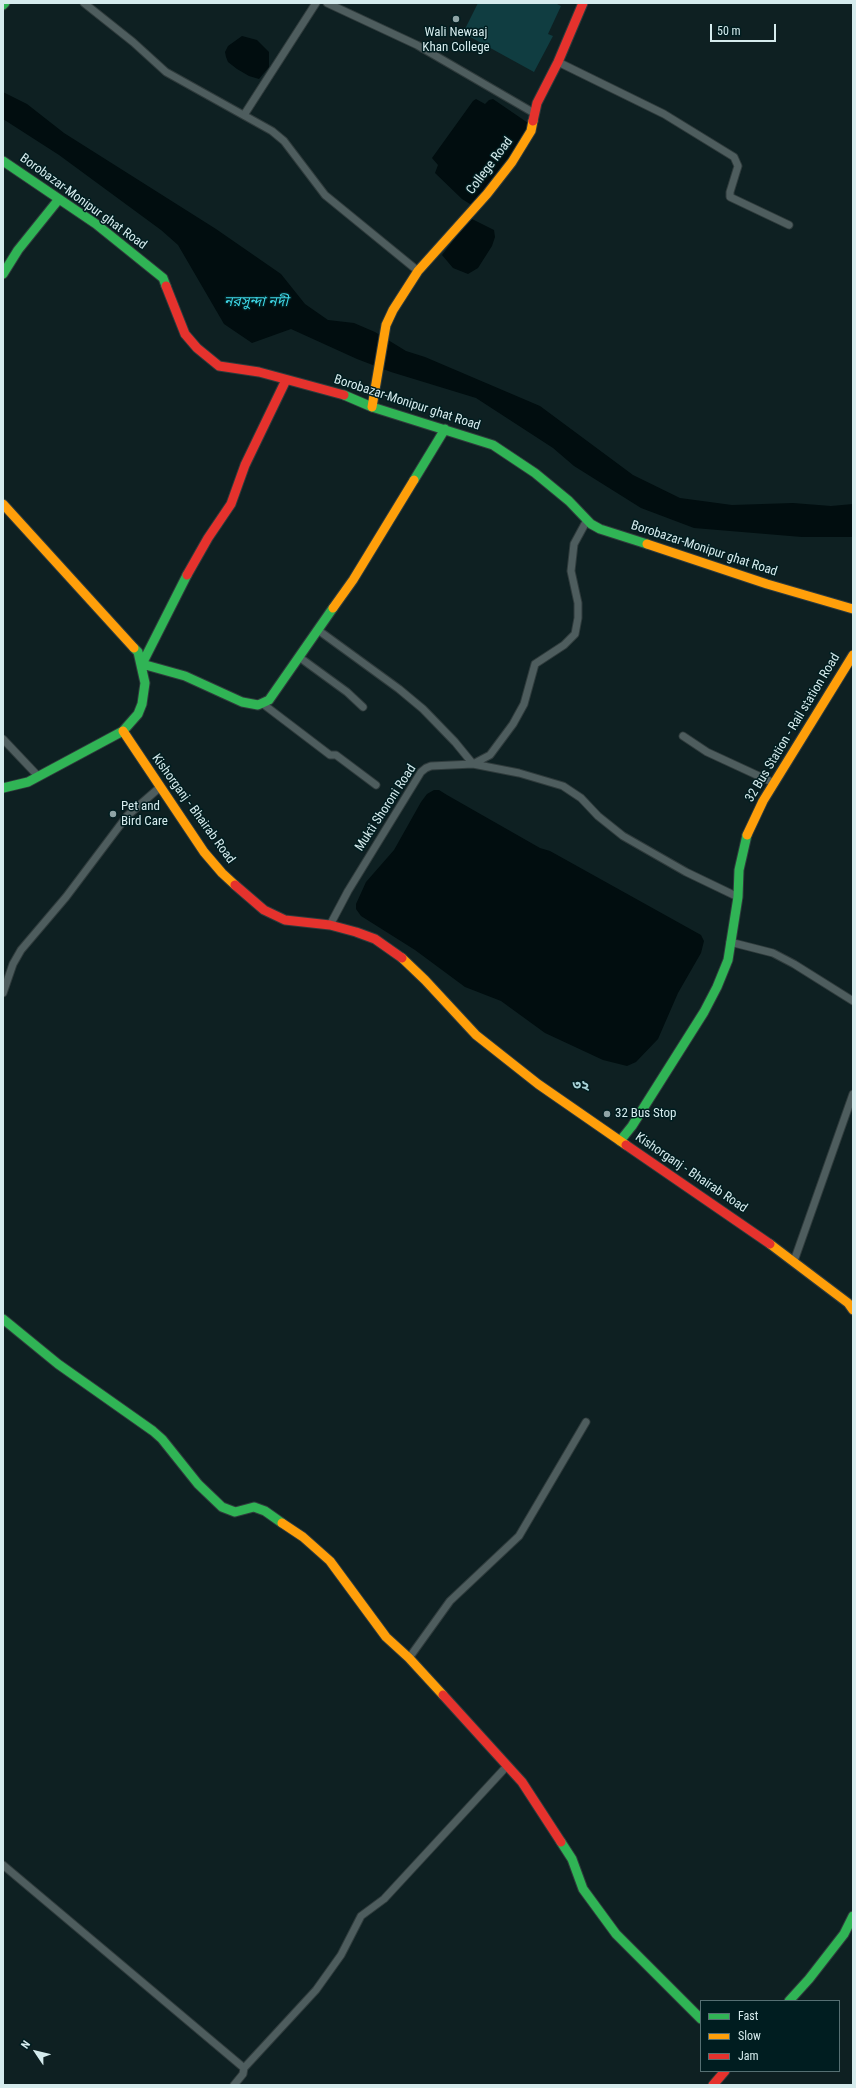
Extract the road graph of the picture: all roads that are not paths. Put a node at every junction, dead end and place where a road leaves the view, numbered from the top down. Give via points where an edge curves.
1 (84, 3) edge
2 (316, 3) edge
3 (327, 3) edge
4 (583, 3) edge
5 (558, 62) junction
6 (534, 113) junction
7 (244, 115) junction
8 (3, 161) edge
9 (59, 199) junction
10 (788, 225) dead end
11 (418, 271) junction
12 (3, 274) edge
13 (286, 380) junction
14 (372, 407) junction
15 (445, 429) junction
16 (3, 504) edge
17 (587, 520) junction
18 (853, 608) edge
19 (318, 630) junction
20 (853, 655) edge
21 (299, 657) junction
22 (142, 664) junction
23 (263, 704) junction
24 (363, 707) dead end
25 (123, 731) junction
26 (683, 736) dead end
27 (3, 739) edge
28 (472, 764) junction
29 (38, 776) junction
30 (774, 783) junction
31 (376, 785) dead end
32 (3, 788) edge
33 (159, 788) junction
34 (738, 897) junction
35 (330, 925) junction
36 (730, 942) junction
37 (3, 993) edge
38 (853, 1001) edge
39 (853, 1094) edge
40 (620, 1141) junction
41 (794, 1261) junction
42 (853, 1310) edge
43 (3, 1319) edge
44 (586, 1422) dead end
45 (409, 1658) junction
46 (507, 1766) junction
47 (3, 1865) edge
48 (853, 1916) edge
49 (790, 2000) edge
50 (700, 2018) edge
51 (244, 2068) junction
52 (724, 2072) edge
53 (234, 2085) edge
54 (713, 2085) edge

1 - 7 street via 166,72
2 - 7 street
3 - 6 street via 417,45
4 - 5 street, College Road
5 - 6 street, College Road
5 - 10 street via 664,114 734,157 738,166 730,197
6 - 11 street, College Road via 531,131 512,162
7 - 11 street via 284,141 325,195
8 - 9 street, Borobazar-Monipur ghat Road
9 - 12 street via 18,250
9 - 13 street, Borobazar-Monipur ghat Road via 96,224 163,278 185,334 219,366 259,372
11 - 14 street, College Road via 400,296 386,325
13 - 14 street, Borobazar-Monipur ghat Road via 344,395
13 - 22 street via 245,465 231,504 186,576
14 - 15 street, Borobazar-Monipur ghat Road
15 - 17 street, Borobazar-Monipur ghat Road via 493,445 536,474 569,501
15 - 19 street via 375,545
16 - 22 street via 125,636 138,652
17 - 18 street, Borobazar-Monipur ghat Road via 600,529 664,551
17 - 28 street, Mukti Shoroni Road via 574,544 571,571 578,604 578,618 574,634 564,645 535,664 527,696 513,724 490,755
19 - 21 street
19 - 28 street via 424,709
20 - 30 street, 32 Bus Station - Rail station Road
21 - 23 street
21 - 24 street
22 - 23 street via 185,676 242,702
22 - 25 street via 142,704 138,714
23 - 31 street via 330,755 336,755
25 - 29 street
25 - 33 street, Kishorganj - Bhairab Road
26 - 30 street via 707,752
27 - 29 street
28 - 34 street via 520,773 563,786 581,798 623,836 686,872
28 - 35 street, Mukti Shoroni Road via 431,766 421,772
29 - 32 street via 28,782
30 - 34 street, 32 Bus Station - Rail station Road via 745,839 739,870
33 - 35 street, Kishorganj - Bhairab Road via 222,873 264,910 284,920
33 - 37 street via 127,816 66,897 21,950
34 - 36 street, 32 Bus Station - Rail station Road
35 - 40 street, Kishorganj - Bhairab Road via 356,932 395,952 476,1035 538,1084
36 - 38 street via 773,953
36 - 40 street, 32 Bus Station - Rail station Road via 728,960 704,1012
39 - 41 street
40 - 41 street, Kishorganj - Bhairab Road
41 - 42 street, Kishorganj - Bhairab Road via 848,1303
43 - 45 street via 58,1364 158,1435 198,1484 222,1507 235,1512 250,1507 260,1508 303,1537 330,1561 386,1637
44 - 45 street via 519,1536 450,1601
45 - 46 street
46 - 50 street via 522,1782 542,1811 572,1859 583,1889 616,1934
46 - 51 street via 384,1899 361,1916 341,1955 316,1990
47 - 51 street
48 - 49 street via 844,1934
51 - 53 street via 243,2074
52 - 54 street

